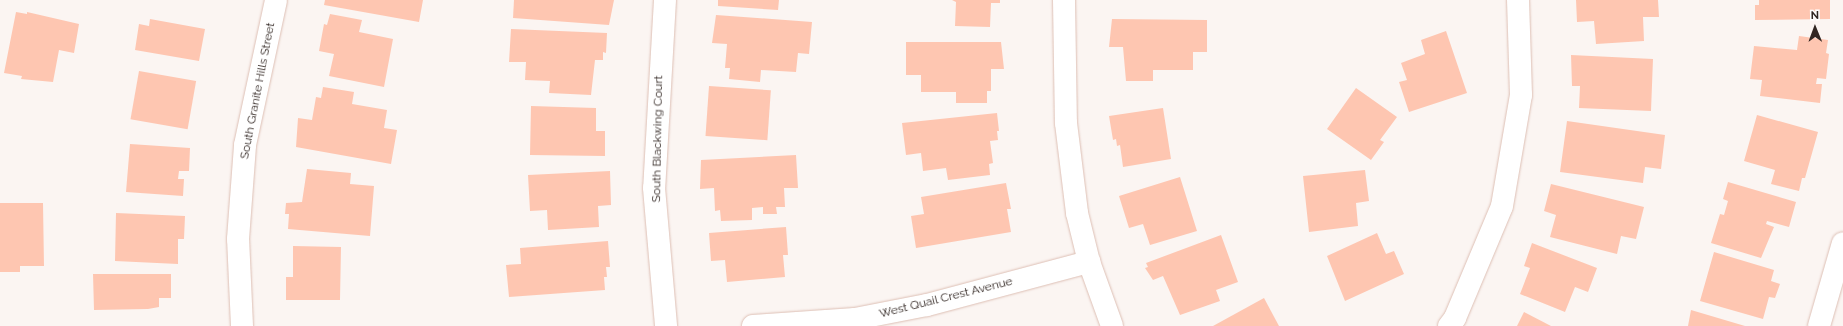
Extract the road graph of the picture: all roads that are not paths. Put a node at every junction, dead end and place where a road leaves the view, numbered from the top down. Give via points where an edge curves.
1 (276, 0) edge
2 (665, 0) edge
3 (1064, 0) edge
4 (1518, 0) edge
5 (1843, 243) edge
6 (1089, 262) junction
7 (242, 326) edge
8 (666, 326) edge
9 (753, 326) edge
10 (1112, 326) edge
11 (1449, 326) edge
12 (1820, 326) edge

1 - 7 street, South Granite Hills Street via 245,144 238,239
2 - 8 street, South Blackwing Court via 654,188
3 - 6 street via 1066,123 1077,213
4 - 11 street via 1521,95 1502,206 1455,318
5 - 12 street
6 - 9 street, West Quail Crest Avenue via 927,305 856,319
6 - 10 street

